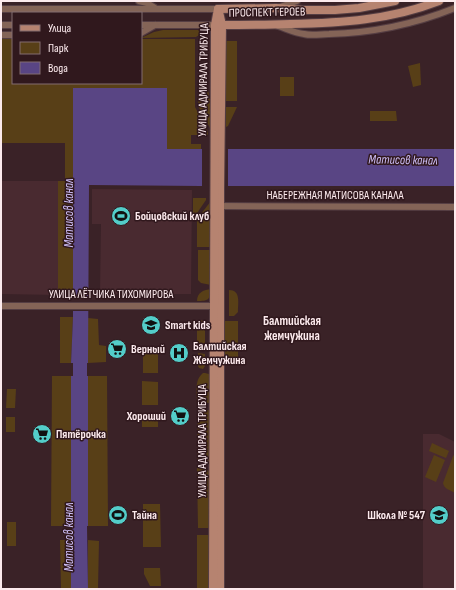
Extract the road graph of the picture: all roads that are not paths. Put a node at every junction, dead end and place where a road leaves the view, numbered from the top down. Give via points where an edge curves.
1 (140, 1) edge
2 (297, 1) edge
3 (395, 1) edge
4 (439, 1) edge
5 (276, 8) junction
6 (455, 8) edge
7 (1, 9) edge
8 (156, 9) junction
9 (218, 9) junction
10 (1, 25) edge
11 (12, 25) edge
12 (142, 25) edge
13 (156, 25) junction
14 (218, 25) junction
15 (275, 25) junction
16 (142, 32) edge
17 (1, 35) edge
18 (12, 35) edge
19 (217, 206) junction
20 (455, 207) edge
21 (1, 306) edge
22 (217, 306) junction
23 (213, 589) edge
24 (220, 589) edge

1 - 8 street
2 - 5 street
3 - 5 street, ПРОСПЕКТ ГЕРОЕВ via 335,10
4 - 15 street, ПРОСПЕКТ ГЕРОЕВ via 408,11 361,20
5 - 9 street, ПРОСПЕКТ ГЕРОЕВ
6 - 15 street via 412,22 362,32 306,35
7 - 8 street, ПРОСПЕКТ ГЕРОЕВ
8 - 9 street, ПРОСПЕКТ ГЕРОЕВ
9 - 14 street, УЛИЦА АДМИРАЛА ТРИБУЦА
10 - 11 street
12 - 13 street, ПРОСПЕКТ ГЕРОЕВ
13 - 14 street, ПРОСПЕКТ ГЕРОЕВ
13 - 16 street
14 - 15 street, ПРОСПЕКТ ГЕРОЕВ
14 - 19 street, УЛИЦА АДМИРАЛА ТРИБУЦА
17 - 18 street
19 - 20 street, НАБЕРЕЖНАЯ МАТИСОВА КАНАЛА
19 - 22 street, УЛИЦА АДМИРАЛА ТРИБУЦА
21 - 22 street, УЛИЦА ЛЁТЧИКА ТИХОМИРОВА
22 - 23 street, УЛИЦА АДМИРАЛА ТРИБУЦА
22 - 24 street, УЛИЦА АДМИРАЛА ТРИБУЦА

